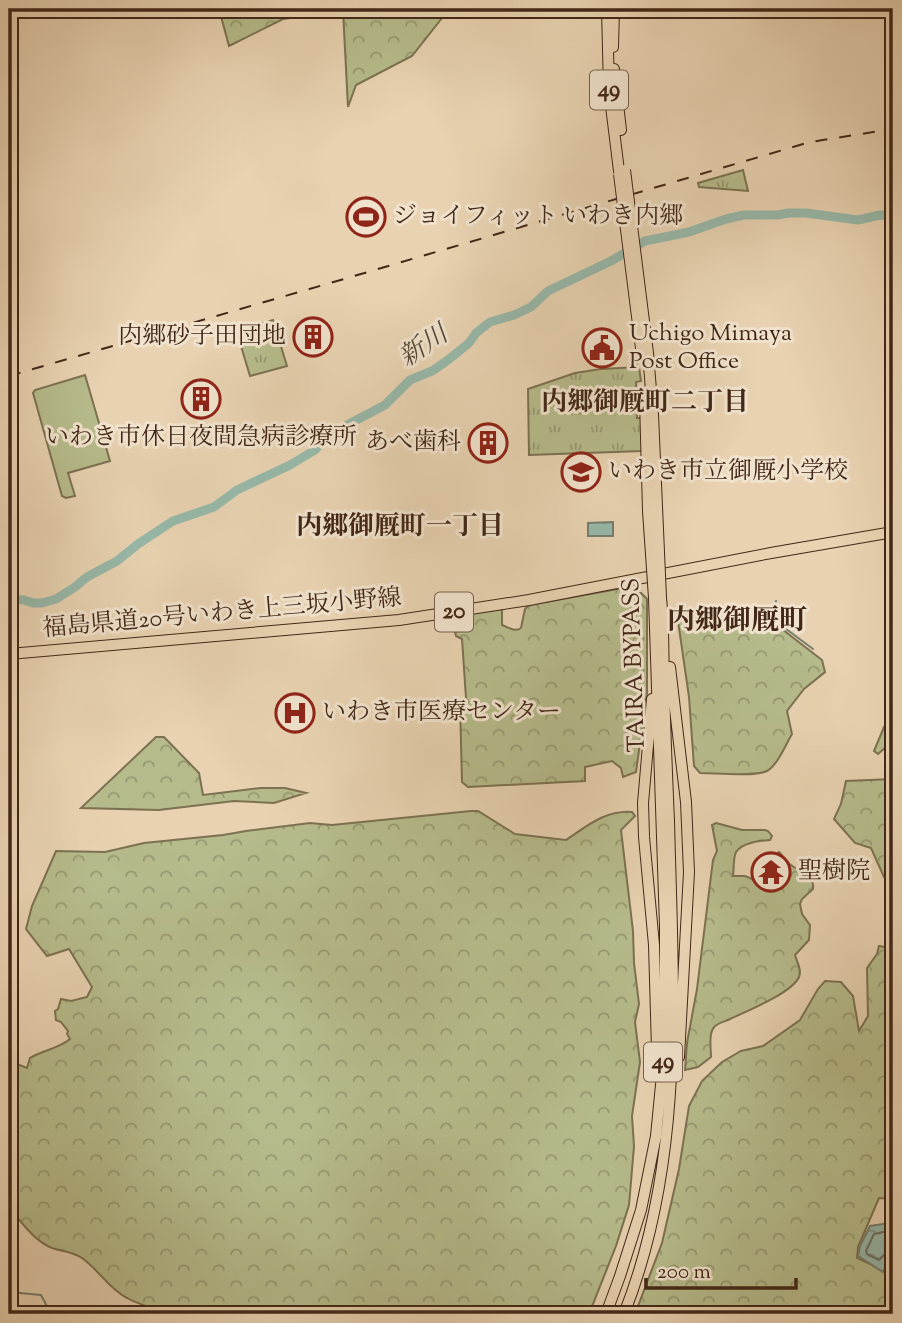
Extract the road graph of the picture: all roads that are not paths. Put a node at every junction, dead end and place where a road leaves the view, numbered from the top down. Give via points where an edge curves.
1 (607, 9) edge
2 (614, 9) edge
3 (622, 171) junction
4 (893, 532) edge
5 (658, 602) junction
6 (9, 654) edge
7 (664, 802) junction
8 (652, 1156) junction
9 (650, 1231) junction
10 (606, 1314) edge
11 (624, 1314) edge

1 - 3 main road, TAIRA BYPASS / 49 via 609,90
2 - 3 main road, TAIRA BYPASS / 49 via 613,62
3 - 5 main road, TAIRA BYPASS / 49, bridge via 649,365
4 - 6 main road, 福島県道20号いわき上三坂小野線 / 20 via 399,620
5 - 7 main road, TAIRA BYPASS / 49
5 - 8 main road via 643,803 657,1007
5 - 9 main road via 686,802 688,894 673,1119
7 - 8 main road, TAIRA BYPASS / 49 via 665,1009
7 - 9 main road, TAIRA BYPASS / 49 via 673,958 673,1059 665,1154
8 - 10 main road, TAIRA BYPASS / 49 via 641,1210
9 - 11 main road, TAIRA BYPASS / 49

